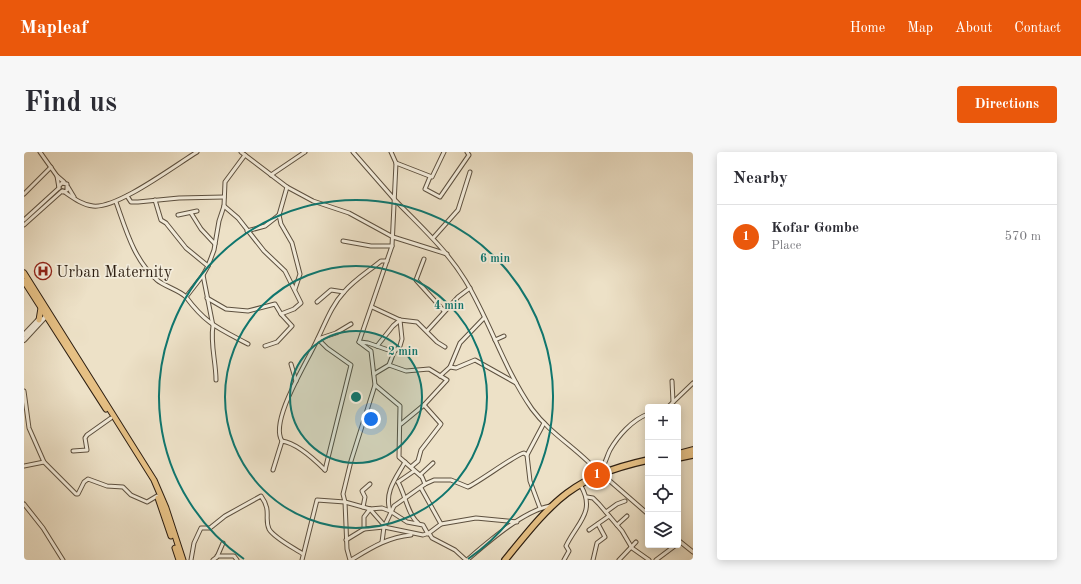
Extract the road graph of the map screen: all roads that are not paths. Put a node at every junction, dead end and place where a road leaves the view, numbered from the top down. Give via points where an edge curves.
1 (40, 152) edge
2 (197, 152) edge
3 (241, 152) edge
4 (305, 152) edge
5 (353, 152) edge
6 (391, 152) edge
7 (444, 152) edge
8 (467, 152) edge
9 (245, 155) junction
10 (396, 163) junction
11 (51, 167) junction
12 (470, 172) dead end
13 (271, 175) junction
14 (57, 176) junction
15 (430, 177) junction
16 (64, 182) junction
17 (59, 187) junction
18 (68, 187) junction
19 (287, 187) junction
20 (62, 191) junction
21 (24, 194) edge
22 (127, 196) junction
23 (224, 197) junction
24 (75, 198) junction
25 (155, 200) junction
26 (396, 200) junction
27 (116, 202) junction
28 (224, 206) junction
29 (197, 211) dead end
30 (191, 213) junction
31 (178, 215) dead end
32 (279, 215) junction
33 (24, 220) edge
34 (24, 225) edge
35 (247, 231) junction
36 (393, 237) junction
37 (434, 237) junction
38 (344, 241) dead end
39 (215, 244) junction
40 (392, 246) junction
41 (447, 254) junction
42 (424, 259) dead end
43 (387, 261) junction
44 (208, 266) junction
45 (24, 273) edge
46 (203, 275) junction
47 (24, 281) edge
48 (470, 288) junction
49 (295, 289) junction
50 (344, 292) junction
51 (186, 297) junction
52 (207, 298) junction
53 (317, 302) dead end
54 (41, 307) junction
55 (372, 307) junction
56 (444, 311) junction
57 (47, 313) junction
58 (281, 314) junction
59 (484, 318) junction
60 (400, 320) junction
61 (40, 321) junction
62 (351, 324) dead end
63 (52, 326) junction
64 (213, 326) junction
65 (427, 331) junction
66 (24, 335) edge
67 (504, 336) dead end
68 (318, 339) junction
69 (24, 340) edge
70 (495, 340) junction
71 (359, 342) junction
72 (248, 344) dead end
73 (265, 346) dead end
74 (377, 346) junction
75 (445, 347) dead end
76 (394, 352) junction
77 (291, 364) dead end
78 (389, 365) junction
79 (450, 367) junction
80 (374, 374) junction
81 (440, 376) junction
82 (216, 380) dead end
83 (296, 381) junction
84 (672, 381) dead end
85 (516, 383) junction
86 (693, 383) edge
87 (375, 385) junction
88 (24, 391) edge
89 (674, 402) junction
90 (672, 404) edge
91 (424, 405) junction
92 (25, 411) edge
93 (645, 416) edge
94 (112, 418) junction
95 (544, 423) junction
96 (401, 424) junction
97 (282, 441) junction
98 (693, 450) edge
99 (73, 451) dead end
100 (681, 453) edge
101 (527, 455) junction
102 (693, 455) edge
103 (681, 457) edge
104 (645, 461) edge
105 (44, 462) junction
106 (405, 462) junction
107 (433, 463) dead end
108 (645, 465) edge
109 (24, 466) edge
110 (411, 467) junction
111 (273, 470) dead end
112 (414, 471) junction
113 (601, 474) junction
114 (420, 475) junction
115 (396, 482) junction
116 (370, 484) dead end
117 (425, 484) junction
118 (581, 486) junction
119 (421, 488) junction
120 (157, 496) junction
121 (406, 497) junction
122 (587, 497) junction
123 (345, 502) junction
124 (626, 502) dead end
125 (24, 504) edge
126 (550, 506) junction
127 (363, 507) junction
128 (540, 508) junction
129 (370, 509) junction
130 (390, 511) junction
131 (606, 512) junction
132 (646, 512) edge
133 (609, 516) junction
134 (627, 516) dead end
135 (517, 522) junction
136 (441, 524) junction
137 (598, 524) junction
138 (421, 525) junction
139 (427, 525) dead end
140 (617, 525) junction
141 (384, 526) junction
142 (364, 528) junction
143 (589, 530) dead end
144 (428, 534) junction
145 (418, 535) junction
146 (346, 540) junction
147 (382, 542) junction
148 (636, 542) dead end
149 (223, 543) dead end
150 (681, 544) edge
151 (632, 548) junction
152 (672, 548) edge
153 (693, 552) edge
154 (303, 554) junction
155 (217, 556) junction
156 (63, 560) edge
157 (179, 560) edge
158 (183, 560) edge
159 (191, 560) edge
160 (213, 560) edge
161 (237, 560) edge
162 (302, 560) edge
163 (351, 560) edge
164 (466, 560) edge
165 (505, 560) edge
166 (509, 560) edge
167 (564, 560) edge
168 (593, 560) edge
169 (619, 560) edge
170 (649, 560) edge
171 (656, 560) edge

1 - 11 street
2 - 22 street
3 - 9 street
4 - 13 street
5 - 26 street
6 - 10 street
7 - 15 street via 433,176
8 - 15 street via 468,155 440,198 425,189
9 - 13 street
9 - 23 street via 225,182
10 - 15 street
10 - 26 street
11 - 14 street
11 - 21 street
12 - 37 street via 458,210
13 - 19 street
14 - 16 street
14 - 17 street
16 - 17 street
16 - 18 street
17 - 20 street
17 - 33 street
18 - 20 street
18 - 24 street
19 - 32 street
19 - 36 street via 313,201 349,214
20 - 24 street
20 - 34 street
22 - 25 street via 132,202
22 - 27 street
23 - 25 street
23 - 28 street
24 - 27 street via 101,207
25 - 44 street via 161,220 186,248
26 - 36 street
26 - 37 street
27 - 51 street via 137,257 157,280
28 - 35 street via 238,218
28 - 39 street
29 - 30 street
30 - 31 street
30 - 39 street
32 - 35 street via 264,226
32 - 49 street via 292,243 300,274
35 - 49 street via 264,252 285,271
36 - 40 street
36 - 41 street
37 - 41 street
38 - 40 street via 371,246
39 - 44 street
40 - 43 street
41 - 48 street
42 - 56 street via 416,280
43 - 50 street via 381,261
43 - 55 street
44 - 46 street
45 - 57 main road
46 - 51 street
46 - 52 street
47 - 54 main road
48 - 56 street
48 - 59 street
49 - 58 street via 301,303
50 - 53 street via 332,290
50 - 68 street via 329,314
51 - 64 street via 196,311
52 - 58 street via 226,309 248,311 275,304
52 - 64 street
54 - 57 main road
54 - 61 main road
55 - 60 street
55 - 71 street
56 - 65 street
57 - 61 street
57 - 63 main road
57 - 158 main road via 154,480
58 - 73 street via 292,326 277,342
59 - 70 street
59 - 79 street via 460,343
60 - 65 street via 412,320
60 - 74 street
60 - 76 street via 402,339
61 - 63 main road
61 - 66 street
61 - 69 street
62 - 68 street
63 - 94 main road
64 - 72 street
64 - 82 street
65 - 75 street
67 - 70 street
68 - 83 street
68 - 97 street via 352,365 325,470 312,456 291,443
70 - 85 street
71 - 74 street
71 - 80 street via 371,351
74 - 76 street
76 - 78 street
77 - 83 street
78 - 80 street
78 - 81 street via 412,372 429,369
79 - 81 street
79 - 85 street via 456,368 475,360
80 - 87 street
81 - 91 street via 447,380
83 - 97 street via 281,417 278,435
84 - 89 street
85 - 95 street
86 - 89 street
87 - 96 street via 399,405
87 - 123 street via 344,488
88 - 92 street
89 - 90 street
91 - 96 street
91 - 110 street via 441,424 421,450 418,461
92 - 105 street
93 - 113 street via 620,435 609,452
94 - 99 street via 87,435 87,450
94 - 120 main road via 140,462
95 - 101 street
95 - 113 street
96 - 106 street via 399,457
97 - 111 street
98 - 100 highway
101 - 117 street via 518,454 468,487 451,480 434,480
101 - 128 street via 530,481
102 - 103 highway
104 - 113 highway
105 - 109 street
105 - 120 street via 77,495 84,482 88,480 107,486 123,487 131,495 146,502
106 - 110 street
106 - 115 street
107 - 114 street
108 - 113 highway
110 - 112 street
112 - 114 street
112 - 115 street
113 - 118 highway
113 - 126 highway via 570,490
113 - 132 street
114 - 117 street
115 - 121 street
115 - 130 street via 387,497
116 - 127 street via 362,491 366,497
117 - 119 street
118 - 122 street
118 - 166 highway via 550,510
119 - 121 street
119 - 136 street
120 - 157 main road
121 - 130 street
121 - 138 street via 412,518
122 - 131 street via 593,498
122 - 167 street via 588,508 566,546 569,551
123 - 127 street
123 - 146 street
123 - 154 street via 317,500
124 - 131 street via 617,504
125 - 156 street
126 - 128 street
126 - 165 highway
127 - 129 street
128 - 135 street
129 - 130 street via 382,508
129 - 141 street
129 - 142 street via 364,517
130 - 138 street via 407,522
130 - 141 street
131 - 133 street
133 - 137 street
133 - 140 street
134 - 140 street
135 - 136 street via 479,518
135 - 164 street
136 - 144 street
137 - 143 street
137 - 168 street via 605,537 597,543
138 - 139 street
138 - 144 street
140 - 151 street
141 - 142 street
141 - 145 street
141 - 147 street
142 - 146 street
144 - 145 street
144 - 164 street via 455,550
145 - 147 street via 399,536
146 - 163 street via 346,549
147 - 163 street
148 - 151 street
149 - 155 street
150 - 153 street
151 - 169 street
151 - 170 street
152 - 171 street
154 - 159 street via 271,531 267,505 261,496 222,518 210,528 201,528 194,543
154 - 162 street
155 - 160 street
155 - 161 street via 234,556

